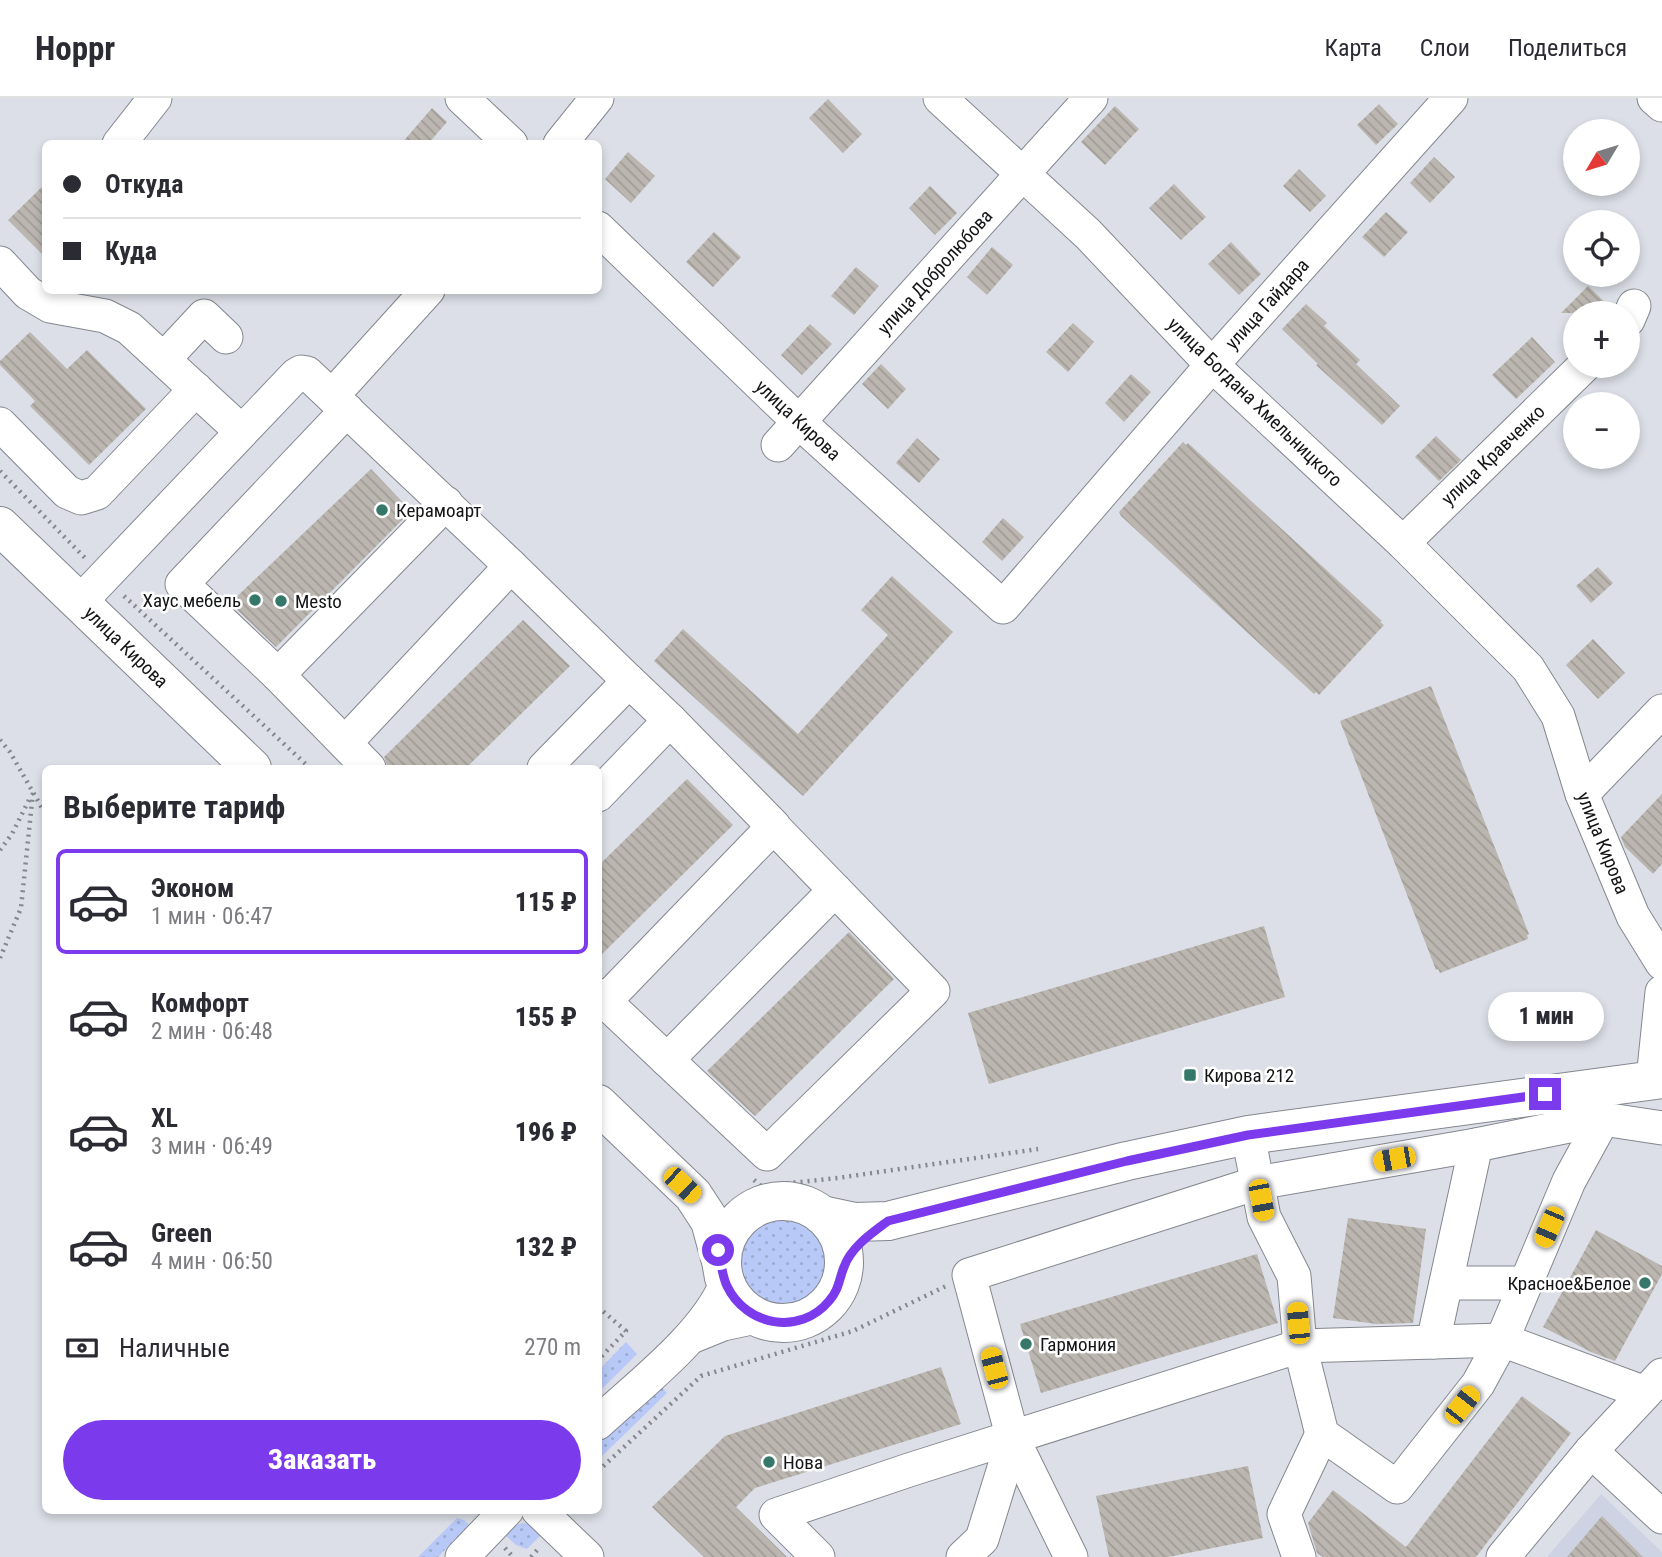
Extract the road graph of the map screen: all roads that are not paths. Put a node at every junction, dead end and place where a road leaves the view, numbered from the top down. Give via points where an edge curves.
1 (155, 98) edge
2 (462, 98) edge
3 (597, 98) edge
4 (940, 98) edge
5 (1091, 98) edge
6 (1451, 98) edge
7 (1654, 98) edge
8 (1662, 105) edge
9 (122, 140) edge
10 (507, 140) edge
11 (563, 140) edge
12 (1023, 175) junction
13 (602, 232) edge
14 (0, 263) edge
15 (424, 294) edge
16 (226, 337) dead end
17 (164, 359) junction
18 (1212, 365) junction
19 (1572, 378) edge
20 (196, 389) junction
21 (339, 403) junction
22 (0, 424) edge
23 (242, 431) junction
24 (789, 433) junction
25 (446, 503) junction
26 (0, 526) edge
27 (1403, 543) junction
28 (511, 566) junction
29 (92, 590) junction
30 (1003, 607) joint
31 (278, 675) junction
32 (629, 681) junction
33 (1662, 711) edge
34 (1558, 716) joint
35 (670, 720) junction
36 (345, 743) junction
37 (249, 765) edge
38 (366, 765) edge
39 (547, 765) edge
40 (602, 791) edge
41 (1582, 794) junction
42 (835, 890) junction
43 (1662, 963) edge
44 (1662, 992) edge
45 (602, 998) edge
46 (667, 1060) junction
47 (1658, 1079) edge
48 (602, 1108) edge
49 (1603, 1119) junction
50 (1662, 1128) edge
51 (1248, 1135) junction
52 (1476, 1145) junction
53 (1258, 1183) junction
54 (749, 1192) junction
55 (693, 1195) junction
56 (822, 1215) junction
57 (888, 1221) junction
58 (844, 1267) junction
59 (724, 1275) junction
60 (1446, 1283) junction
61 (1524, 1283) junction
62 (756, 1317) junction
63 (689, 1338) junction
64 (1502, 1340) junction
65 (1433, 1342) junction
66 (1300, 1346) junction
67 (1654, 1384) edge
68 (602, 1419) edge
69 (1322, 1434) junction
70 (1013, 1438) junction
71 (1591, 1451) junction
72 (503, 1514) edge
73 (541, 1514) edge
74 (1662, 1517) edge
75 (461, 1557) edge
76 (587, 1557) edge
77 (818, 1557) edge
78 (963, 1557) edge
79 (1071, 1557) edge
80 (1299, 1557) edge
81 (1503, 1557) edge

1 - 9 street
2 - 10 street
3 - 11 street
4 - 12 street, улица Богдана Хмельницкого
5 - 12 street, улица Добролюбова
6 - 18 street, улица Гайдара
7 - 8 street
12 - 18 street, улица Богдана Хмельницкого via 1088,234
12 - 24 street, улица Добролюбова
13 - 24 street, улица Кирова
14 - 17 street via 28,293 50,306 104,316 130,328
15 - 21 street via 357,369
16 - 17 street via 204,316
17 - 20 street
18 - 27 street, улица Богдана Хмельницкого
18 - 30 street, улица Гайдара
19 - 27 street, улица Кравченко
20 - 22 street via 97,493 81,498 67,492
20 - 23 street
21 - 23 street via 301,372
21 - 25 street
21 - 31 street via 183,583
23 - 29 street
24 - 30 street, улица Кирова
25 - 28 street
25 - 31 street
26 - 29 main road, улица Кирова
27 - 34 street, улица Богдана Хмельницкого via 1528,668
28 - 32 street
28 - 36 street
29 - 37 main road, улица Кирова
31 - 36 street
32 - 35 street
32 - 39 street
33 - 41 street
34 - 41 street, улица Кирова
35 - 40 street
35 - 42 street
35 - 45 street via 774,826
36 - 38 street
41 - 43 street, улица Кирова via 1633,916
42 - 46 street
42 - 46 street via 933,990 767,1154
44 - 47 street
45 - 46 street
47 - 51 main road
48 - 55 main road
49 - 50 street
49 - 52 street
49 - 61 street via 1569,1181
51 - 53 street
51 - 57 main road
52 - 53 street
52 - 60 street
53 - 66 street via 1264,1217 1294,1276
53 - 70 street via 969,1275
54 - 55 main road via 719,1207
54 - 56 main road via 763,1205 800,1204
54 - 59 main road via 726,1240
55 - 59 main road via 710,1221
56 - 57 main road via 855,1222
56 - 58 main road via 841,1244
57 - 58 main road via 859,1245
58 - 62 main road via 836,1291 820,1311 784,1323
59 - 62 main road via 740,1305
59 - 63 street via 714,1308
60 - 61 street
60 - 65 street
61 - 64 street
62 - 63 street
63 - 68 street
64 - 65 street
64 - 67 street
64 - 69 street via 1478,1384 1397,1488
65 - 66 street
66 - 69 street
66 - 70 street
67 - 71 street
69 - 80 street via 1283,1514
70 - 77 street via 776,1515
70 - 78 street via 982,1539
70 - 79 street
71 - 74 street
71 - 81 street
72 - 75 street
73 - 76 street

